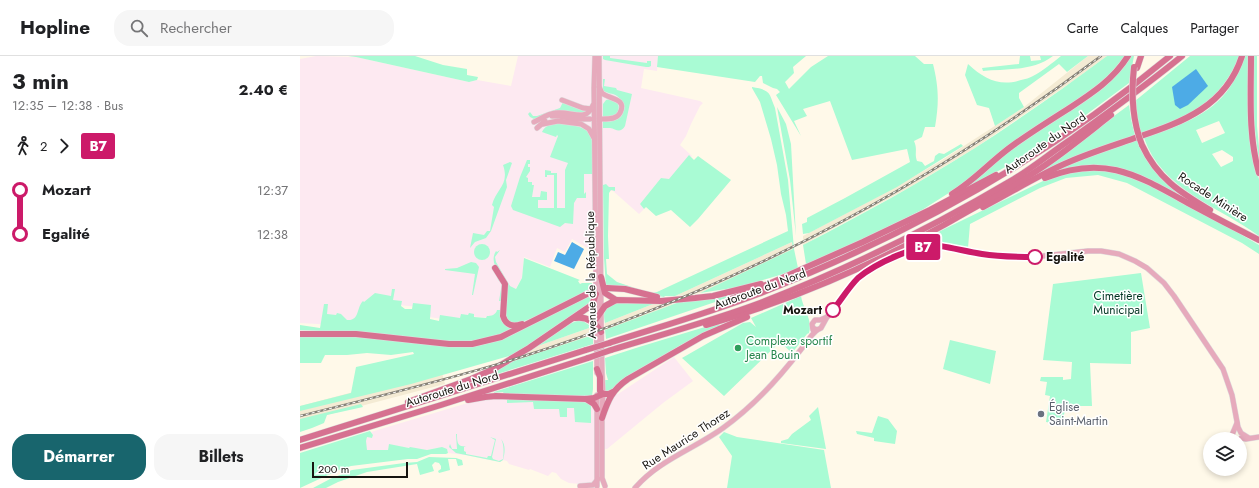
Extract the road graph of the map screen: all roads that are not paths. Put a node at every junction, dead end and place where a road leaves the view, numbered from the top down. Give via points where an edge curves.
1 (599, 56) edge
2 (1128, 56) edge
3 (1136, 56) edge
4 (1141, 56) edge
5 (1170, 56) edge
6 (1182, 56) edge
7 (1242, 56) edge
8 (1251, 56) edge
9 (596, 60) edge
10 (1136, 67) junction
11 (599, 86) junction
12 (1134, 94) junction
13 (612, 97) junction
14 (562, 100) dead end
15 (593, 107) junction
16 (599, 108) junction
17 (590, 119) dead end
18 (603, 119) dead end
19 (543, 121) junction
20 (534, 122) dead end
21 (537, 128) dead end
22 (594, 140) junction
23 (1036, 154) junction
24 (1259, 173) edge
25 (1007, 195) junction
26 (923, 212) junction
27 (938, 228) junction
28 (1259, 240) edge
29 (495, 268) dead end
30 (811, 269) junction
31 (793, 276) junction
32 (601, 278) junction
33 (782, 278) junction
34 (812, 285) junction
35 (607, 288) dead end
36 (796, 292) junction
37 (594, 293) junction
38 (616, 300) junction
39 (674, 300) junction
40 (601, 311) junction
41 (708, 311) junction
42 (572, 319) junction
43 (535, 320) junction
44 (596, 322) junction
45 (821, 322) junction
46 (815, 329) junction
47 (601, 332) junction
48 (300, 333) edge
49 (597, 369) joint
50 (613, 392) junction
51 (600, 396) junction
52 (586, 399) junction
53 (442, 405) junction
54 (598, 409) junction
55 (390, 411) junction
56 (602, 418) junction
57 (1239, 432) edge
58 (1259, 437) edge
59 (1247, 439) edge
60 (300, 440) edge
61 (300, 448) edge
62 (598, 479) junction
63 (580, 486) dead end
64 (596, 487) edge
65 (605, 487) edge
66 (635, 488) edge

1 - 9 main road
2 - 26 highway via 1115,73 1097,89 1022,139 966,184
3 - 10 highway, Rocade Minière
4 - 10 highway
5 - 23 highway, Autoroute du Nord via 1079,126
6 - 12 highway, Autoroute du Nord
7 - 25 highway via 1234,74 1223,89 1188,118 1072,160
8 - 24 highway via 1251,126
9 - 11 main road, Avenue de la République
9 - 15 main road, Avenue de la République
10 - 28 highway, Rocade Minière, bridge via 1132,92 1136,127 1142,145 1157,170 1176,188
11 - 13 main road via 602,93
11 - 16 main road, Avenue de la République
12 - 27 highway via 1116,112 1040,168
12 - 34 highway, Autoroute du Nord via 1016,178 880,252
13 - 16 main road via 604,100
13 - 18 main road via 620,102 620,113 614,118
14 - 15 main road via 583,108
15 - 19 main road via 588,114 560,112 548,115
15 - 22 main road, Avenue de la République
16 - 32 main road, Avenue de la République
17 - 19 main road via 550,118
19 - 20 main road
19 - 21 main road
19 - 22 main road via 583,124 591,132
22 - 37 main road, Avenue de la République
23 - 26 highway
23 - 30 highway, Autoroute du Nord via 996,180 925,219 876,243
25 - 27 highway
25 - 28 highway via 1064,171 1101,167 1141,178
26 - 30 highway
27 - 34 highway via 866,264
29 - 43 highway via 505,284 503,316 506,323 513,326
30 - 31 highway
31 - 33 highway
31 - 41 highway, Autoroute du Nord via 756,295
32 - 38 highway via 605,293
32 - 40 main road, Avenue de la République
33 - 39 highway via 713,296
33 - 41 highway
34 - 36 highway
35 - 39 highway
36 - 50 highway via 769,308 703,336 628,379
36 - 53 highway, Autoroute du Nord, bridge via 740,315 682,332 677,330
37 - 42 highway via 590,306
37 - 43 highway
37 - 44 main road, Avenue de la République
38 - 39 highway
38 - 40 highway via 607,304
40 - 44 highway
40 - 47 main road, Avenue de la République
41 - 55 highway, Autoroute du Nord, bridge
42 - 44 highway via 585,318
42 - 55 highway via 494,369 397,406
43 - 48 highway via 501,338 472,344 449,344 363,334 308,334 304,331
44 - 47 highway
44 - 49 main road, Avenue de la République
45 - 46 main road via 821,328
45 - 46 main road via 813,322
45 - 57 main road via 865,273 915,249 939,246 1016,258 1088,251 1120,254 1152,271 1169,289 1218,362 1230,387
46 - 66 main road, Rue Maurice Thorez via 770,387 747,409 714,434 659,466
47 - 51 main road, Avenue de la République
49 - 51 highway via 600,377
50 - 51 highway
50 - 56 highway
51 - 52 highway
51 - 54 main road, Avenue de la République
51 - 56 main road, Avenue de la République
52 - 53 highway via 496,396
52 - 54 highway via 593,402
53 - 61 highway, Autoroute du Nord
54 - 62 main road, Avenue de la République
55 - 60 highway, Autoroute du Nord
56 - 65 main road, Avenue de la République via 602,478
58 - 59 main road
62 - 63 main road via 593,484
62 - 64 main road, Avenue de la République
64 - 65 main road

